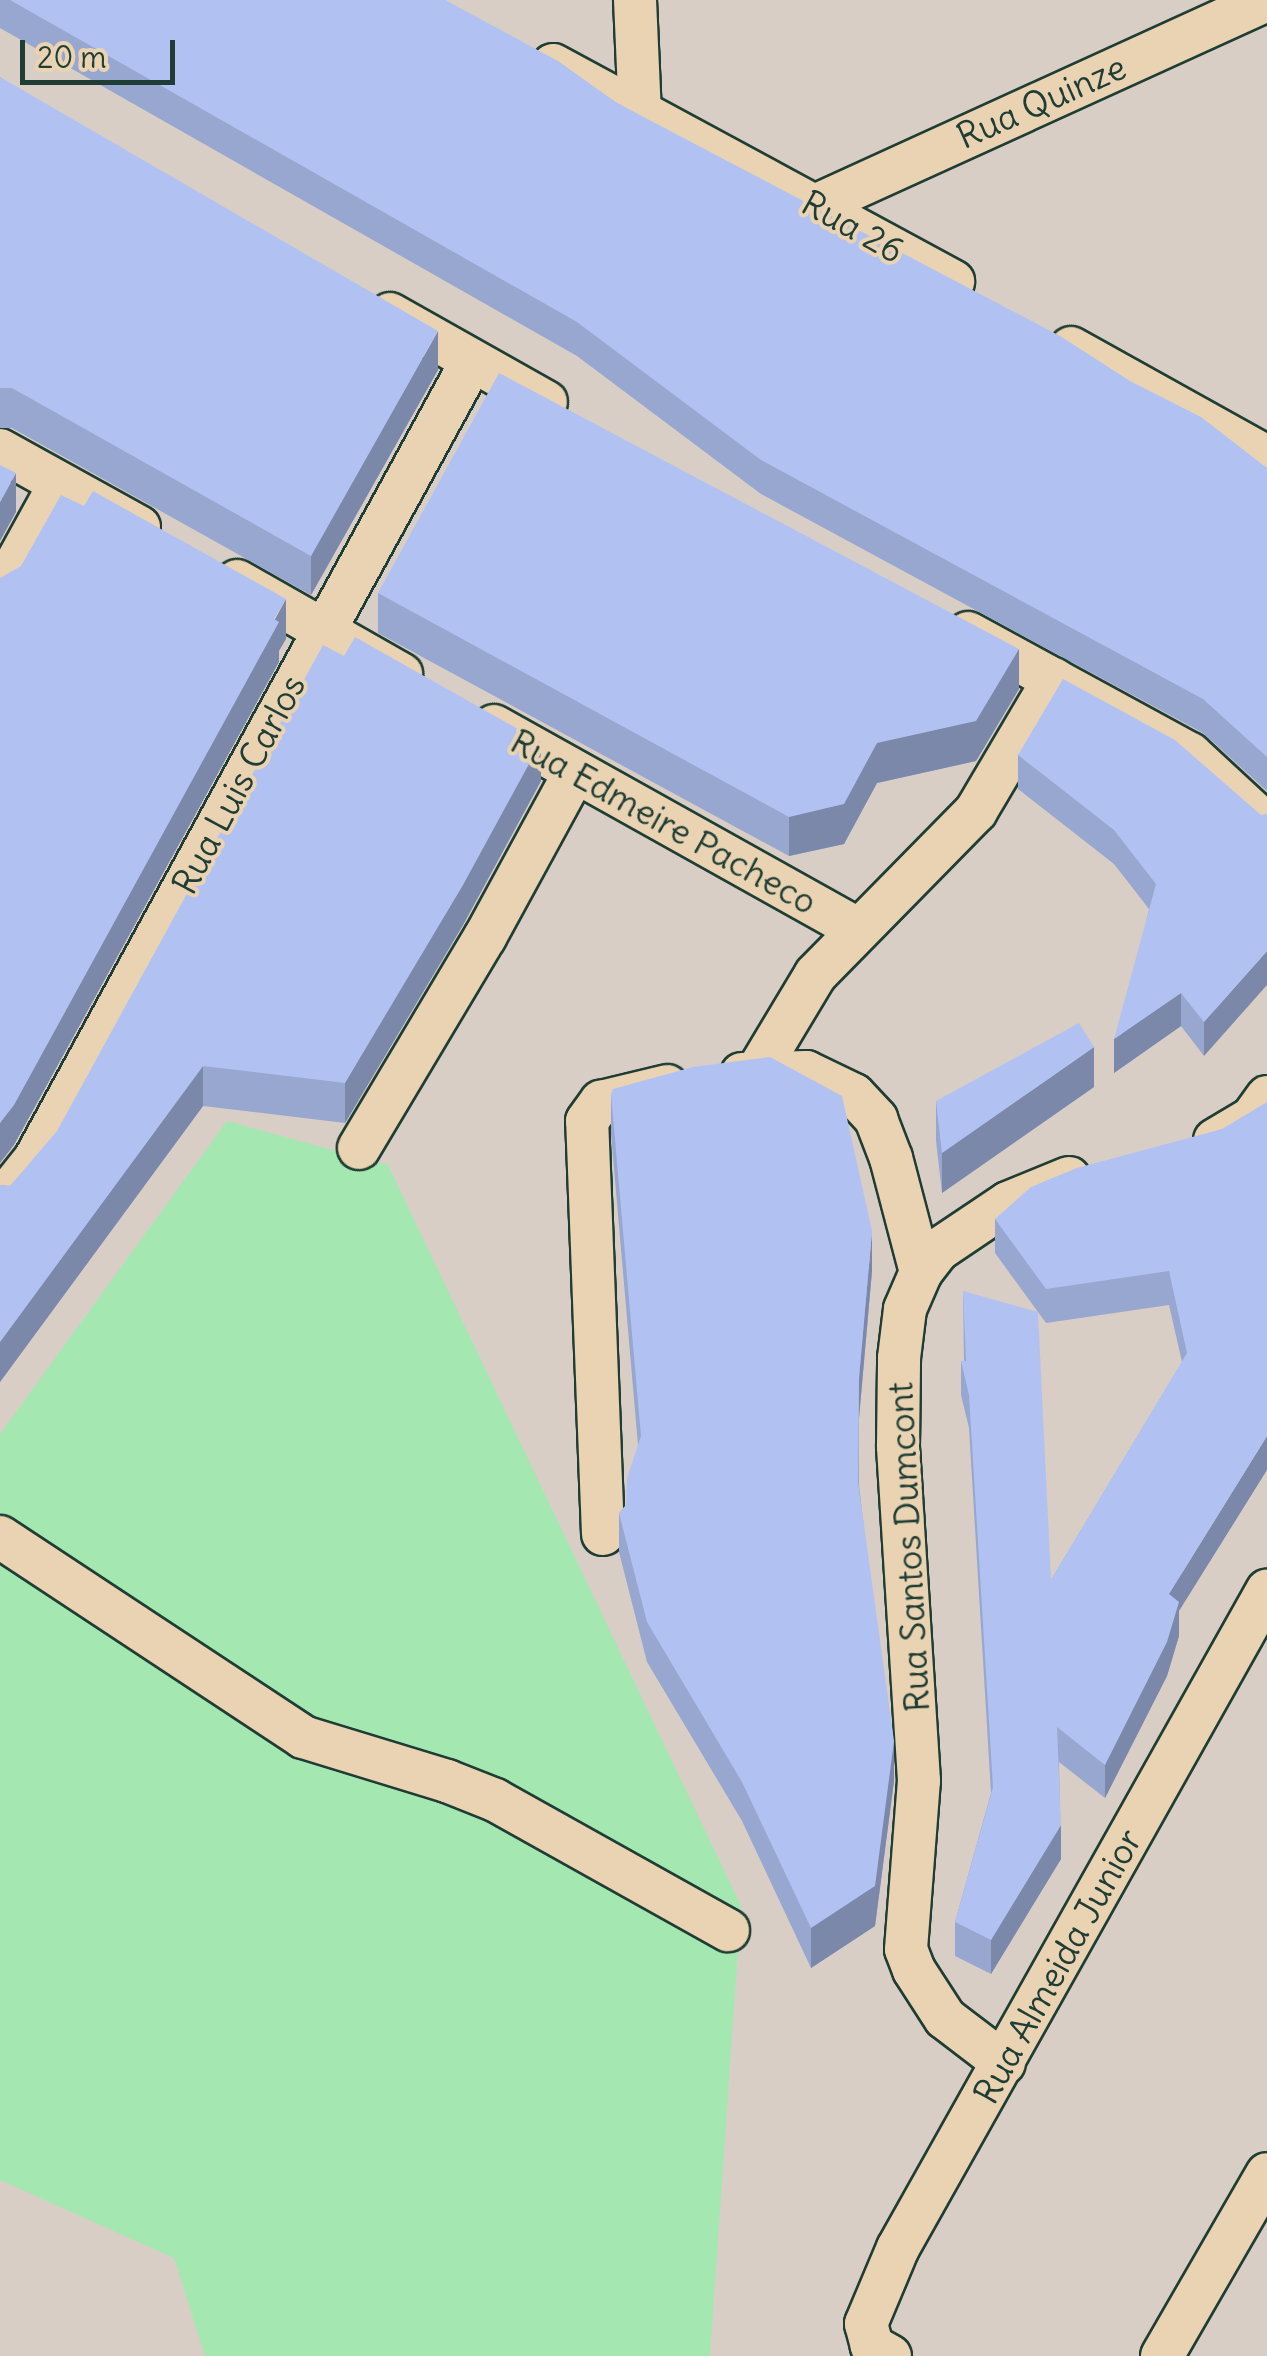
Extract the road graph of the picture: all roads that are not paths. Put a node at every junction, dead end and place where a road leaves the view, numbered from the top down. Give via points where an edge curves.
1 (1267, 0) edge
2 (639, 2) edge
3 (520, 47) edge
4 (640, 113) junction
5 (816, 205) junction
6 (354, 293) edge
7 (990, 302) edge
8 (1042, 331) edge
9 (472, 362) junction
10 (588, 424) edge
11 (0, 450) edge
12 (1267, 457) edge
13 (60, 484) junction
14 (0, 593) edge
15 (928, 612) edge
16 (322, 629) junction
17 (1054, 679) junction
18 (575, 772) junction
19 (1267, 825) edge
20 (857, 929) junction
21 (757, 1072) junction
22 (1267, 1097) edge
23 (360, 1148) dead end
24 (1182, 1149) edge
25 (18, 1150) edge
26 (1114, 1168) edge
27 (0, 1203) edge
28 (921, 1272) junction
29 (603, 1534) dead end
30 (0, 1538) edge
31 (1262, 1612) edge
32 (728, 1930) dead end
33 (1004, 2063) junction
34 (1267, 2174) edge
35 (881, 2351) edge
36 (1162, 2356) edge

1 - 5 street, Rua Quinze
2 - 4 street
3 - 4 street, Rua 26
4 - 5 street, Rua 26
5 - 7 street, Rua 26
6 - 9 street
8 - 12 street
9 - 10 street
9 - 16 street, Rua Luis Carlos
11 - 13 street, Rua Edmeire Pacheco
13 - 14 street
13 - 16 street, Rua Edmeire Pacheco
15 - 17 street
16 - 18 street, Rua Edmeire Pacheco
16 - 25 street, Rua Luis Carlos
17 - 19 street via 1190,754
17 - 20 street, Rua Edmeire Pacheco via 976,810
18 - 20 street, Rua Edmeire Pacheco
18 - 23 street
20 - 21 street, Rua Edmeire Pacheco via 800,996
21 - 28 street via 806,1072 829,1080 876,1119
21 - 29 street via 601,1102 589,1115
22 - 24 street via 1234,1131
25 - 27 street, Rua Luis Carlos
26 - 28 street, Rua Santos Dumcont via 1008,1202 938,1250
28 - 33 street, Rua Santos Dumcont via 906,1308 897,1402 919,1780 906,1949 945,2018
30 - 32 street via 303,1737 495,1800
31 - 33 street, Rua Almeida Junior
33 - 35 street, Rua Almeida Junior via 885,2273 866,2324
34 - 36 street

